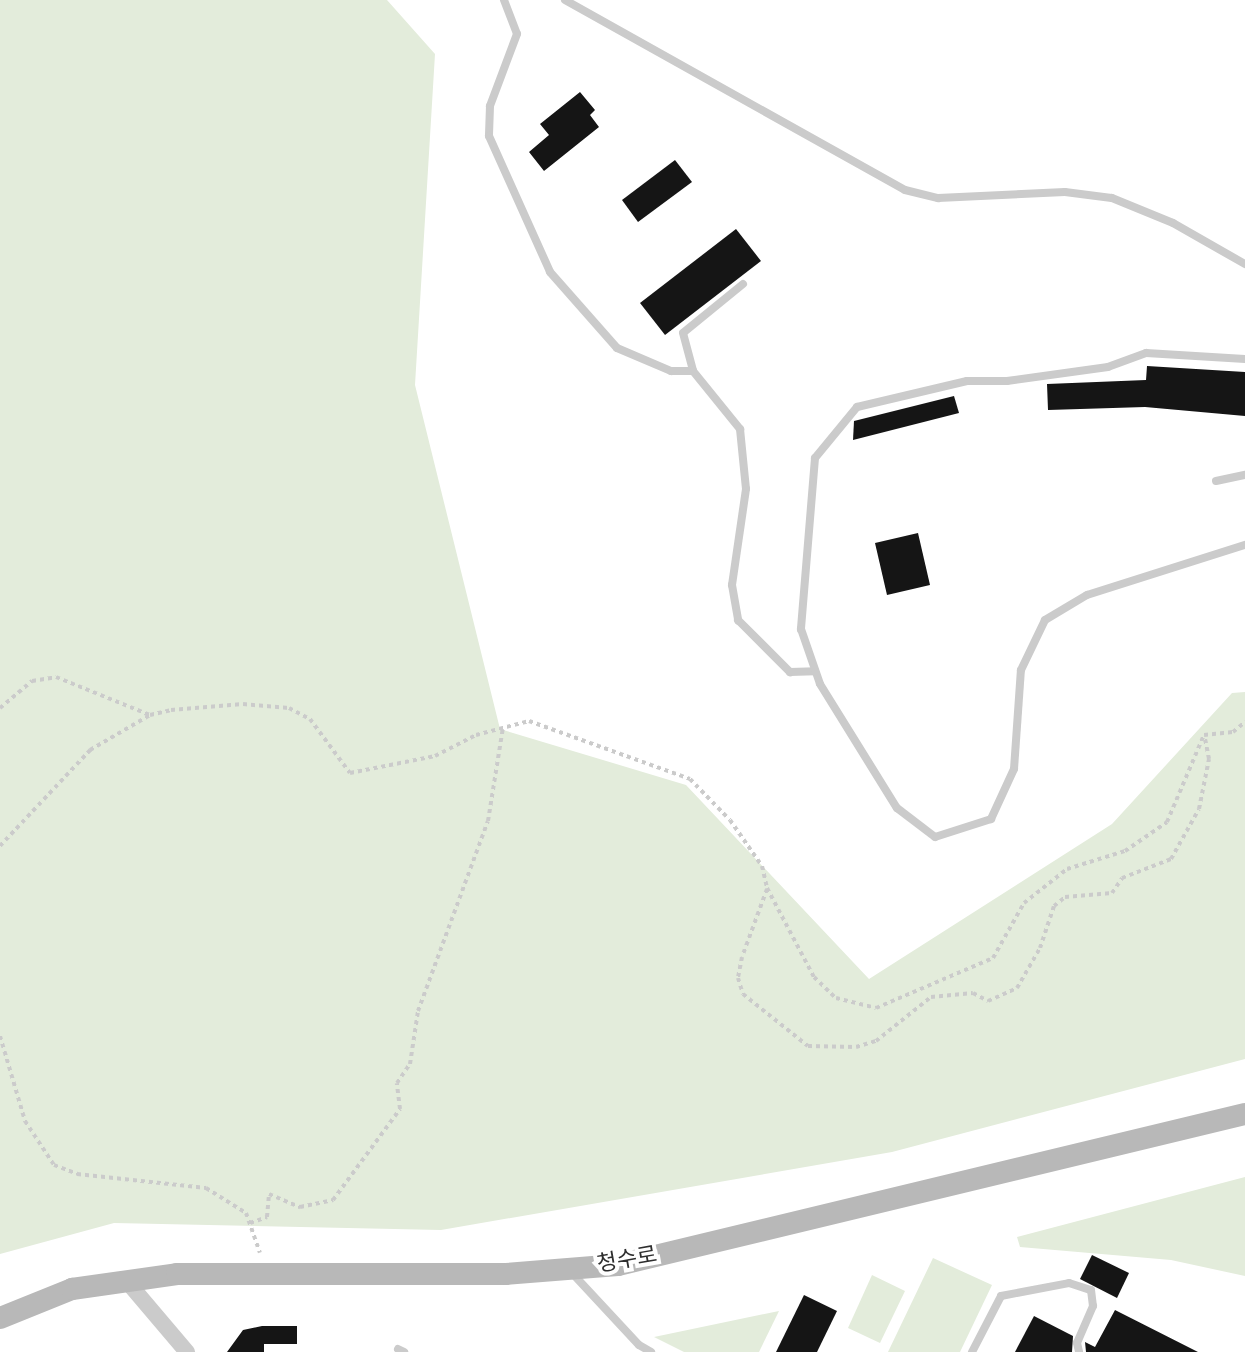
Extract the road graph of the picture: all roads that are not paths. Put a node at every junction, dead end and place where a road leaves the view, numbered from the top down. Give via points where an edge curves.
1 (504, 0) edge
2 (565, 0) edge
3 (1245, 264) edge
4 (743, 284) dead end
5 (1245, 359) edge
6 (693, 371) junction
7 (1245, 475) edge
8 (1216, 481) dead end
9 (1245, 545) edge
10 (815, 671) junction
11 (1245, 1114) edge
12 (569, 1269) junction
13 (125, 1279) junction
14 (0, 1318) edge
15 (187, 1352) edge
16 (651, 1352) edge
17 (972, 1352) edge
18 (1079, 1352) edge

1 - 6 lane via 517,34 490,106 489,136 550,272 617,348 671,371
2 - 3 lane via 905,190 938,198 1065,192 1112,198 1173,223
4 - 6 lane via 683,333
5 - 10 lane via 1146,353 1108,367 967,381 857,407 815,458 801,629
6 - 10 lane via 740,429 746,489 732,585 738,620 790,672
7 - 8 lane
9 - 10 lane via 1087,595 1045,620 1021,670 1014,769 991,819 935,837 897,808
11 - 12 main road, 청수로 via 618,1265
12 - 13 main road, 청수로
12 - 16 lane
13 - 14 main road, 청수로 via 72,1289
13 - 15 street
17 - 18 lane via 1001,1296 1069,1283 1091,1290 1093,1306 1077,1343

